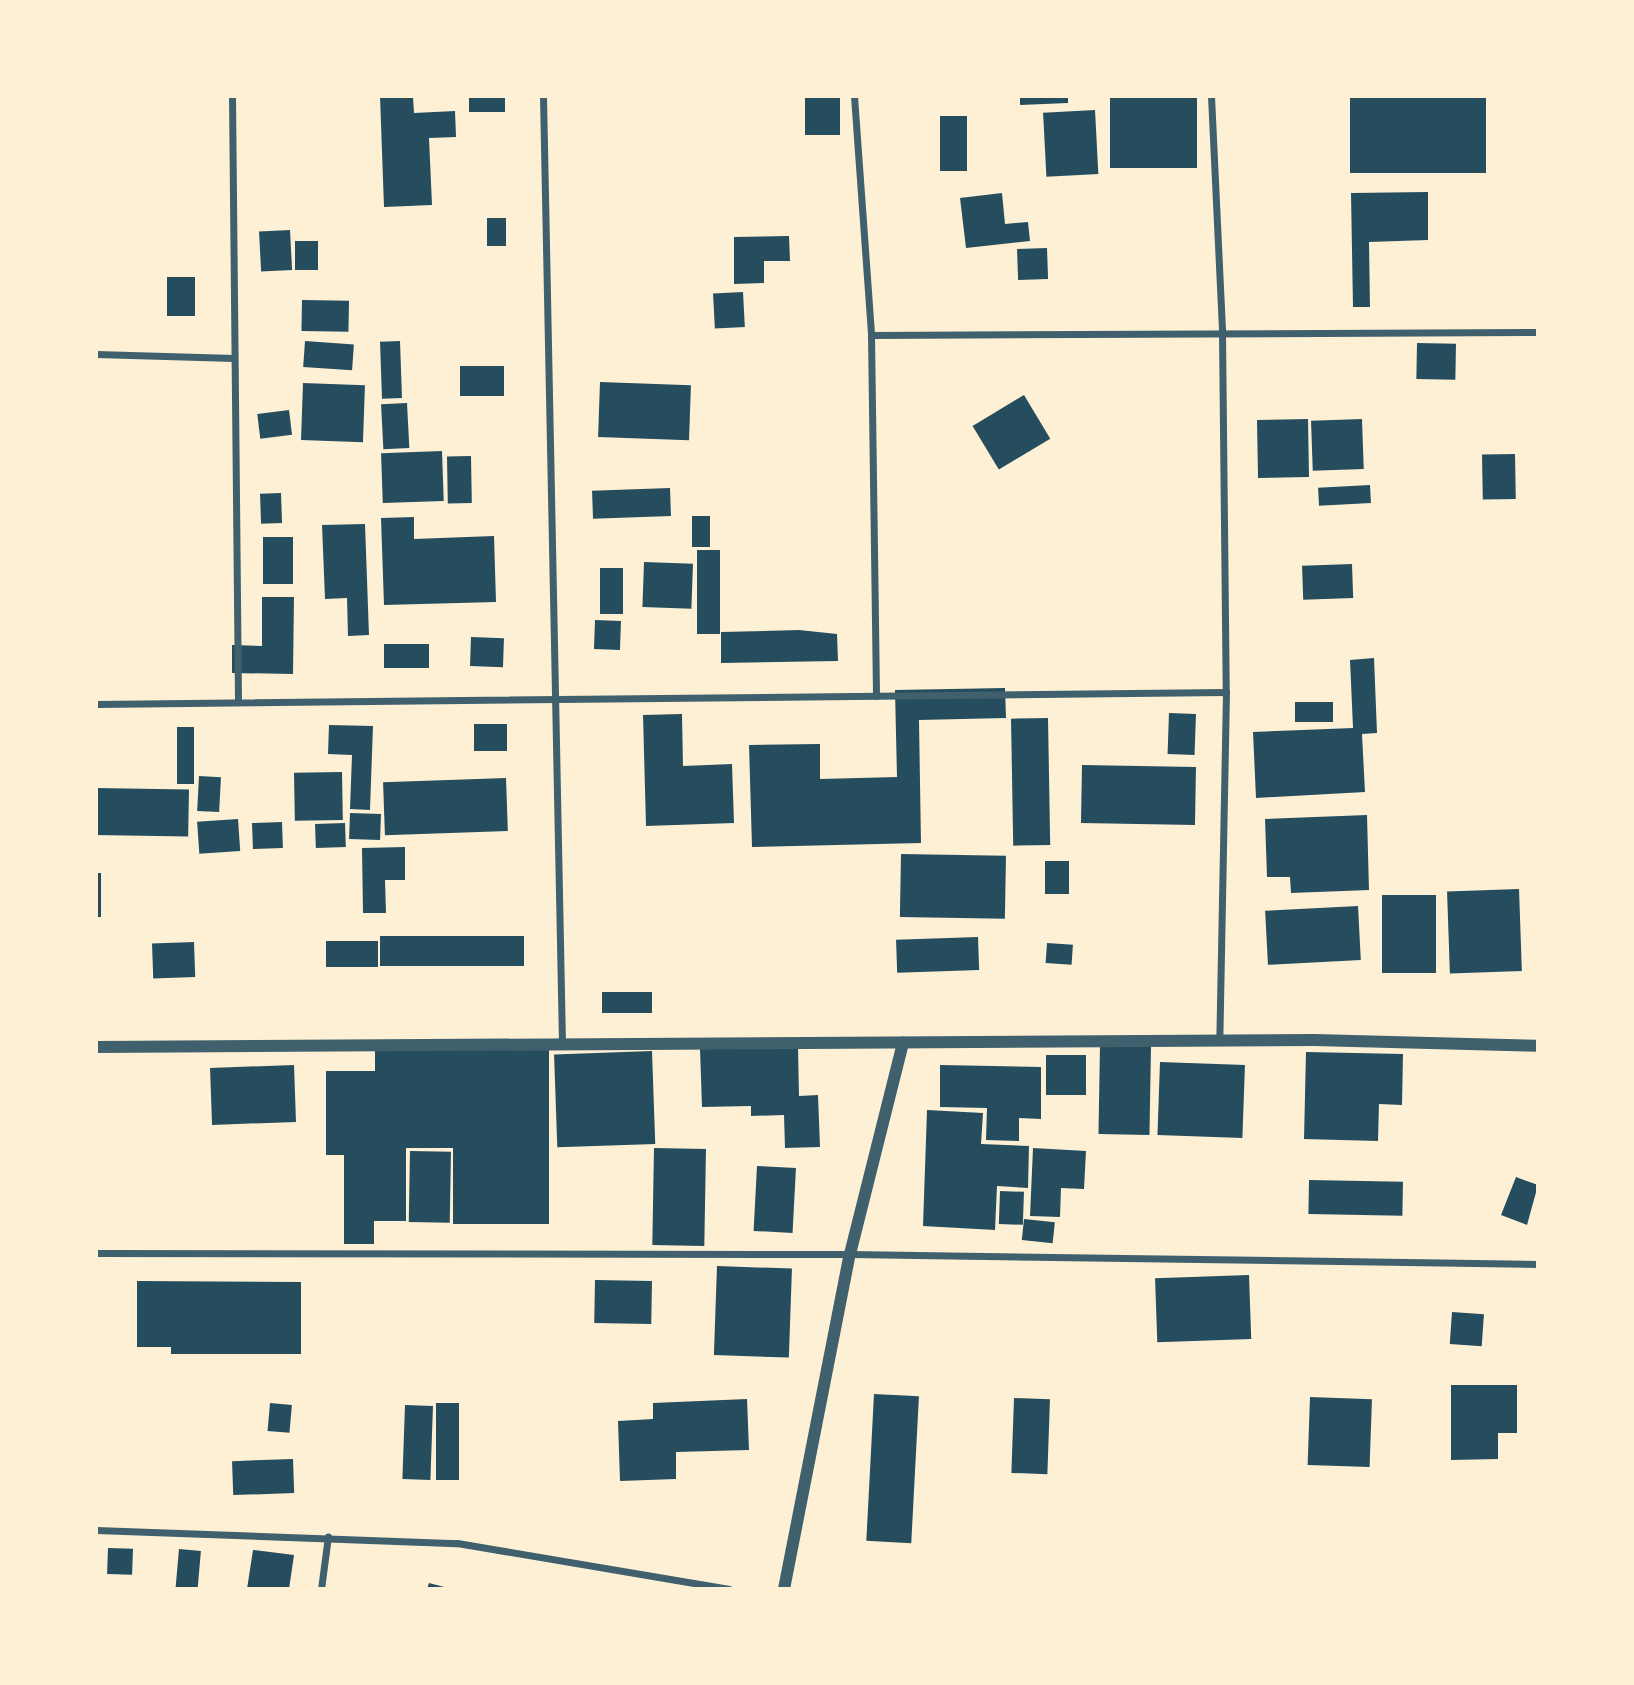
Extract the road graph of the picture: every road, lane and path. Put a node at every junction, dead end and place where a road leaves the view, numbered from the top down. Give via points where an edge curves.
1 (232, 96) edge
2 (542, 96) edge
3 (853, 96) edge
4 (1211, 96) edge
5 (1538, 332) edge
6 (1222, 333) junction
7 (871, 335) junction
8 (96, 354) edge
9 (234, 358) junction
10 (1226, 692) junction
11 (876, 696) junction
12 (552, 699) junction
13 (238, 702) junction
14 (96, 704) edge
15 (1219, 1041) junction
16 (903, 1043) junction
17 (562, 1045) junction
18 (1538, 1046) edge
19 (96, 1047) edge
20 (96, 1253) edge
21 (850, 1254) junction
22 (1538, 1264) edge
23 (96, 1530) edge
24 (328, 1536) junction
25 (321, 1589) edge
26 (729, 1589) edge
27 (784, 1589) edge

1 - 9 street
2 - 12 street
3 - 7 street
4 - 6 street
5 - 6 street
6 - 7 street
6 - 10 street
7 - 11 street
8 - 9 street
9 - 13 street
10 - 11 street
10 - 15 street
11 - 12 street
12 - 13 street
12 - 17 street
13 - 14 street
15 - 16 street
15 - 18 street
16 - 17 street
16 - 21 street
17 - 19 street
20 - 21 street
21 - 22 street
21 - 27 street
23 - 24 street
24 - 25 street
24 - 26 street via 457,1543

